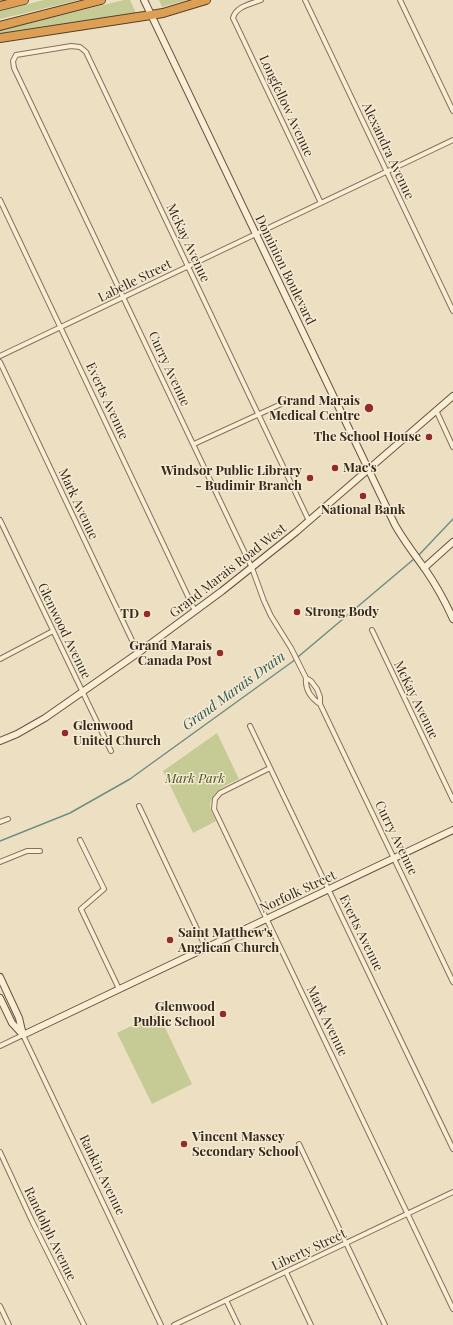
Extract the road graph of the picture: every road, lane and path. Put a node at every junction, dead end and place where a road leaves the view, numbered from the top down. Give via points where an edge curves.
1 (24, 0) edge
2 (101, 0) edge
3 (144, 0) edge
4 (206, 0) edge
5 (261, 0) edge
6 (305, 0) edge
7 (400, 0) edge
8 (0, 6) edge
9 (151, 15) junction
10 (0, 26) edge
11 (0, 38) edge
12 (14, 68) joint
13 (453, 111) edge
14 (453, 140) edge
15 (387, 172) junction
16 (0, 200) edge
17 (321, 203) junction
18 (256, 234) junction
19 (188, 267) junction
20 (124, 297) junction
21 (453, 311) edge
22 (60, 328) junction
23 (0, 356) edge
24 (0, 362) edge
25 (453, 396) edge
26 (290, 400) dead end
27 (436, 410) junction
28 (258, 414) junction
29 (194, 444) junction
30 (453, 447) edge
31 (368, 469) junction
32 (0, 520) edge
33 (309, 521) junction
34 (453, 542) edge
35 (252, 568) junction
36 (424, 568) junction
37 (195, 611) junction
38 (453, 619) edge
39 (372, 630) dead end
40 (53, 631) junction
41 (138, 653) junction
42 (0, 659) edge
43 (306, 678) junction
44 (82, 693) junction
45 (320, 704) junction
46 (250, 726) dead end
47 (0, 741) edge
48 (111, 751) dead end
49 (270, 768) junction
50 (453, 800) edge
51 (139, 806) dead end
52 (8, 819) dead end
53 (0, 822) edge
54 (453, 830) edge
55 (80, 840) dead end
56 (40, 851) dead end
57 (394, 858) junction
58 (0, 862) edge
59 (328, 889) junction
60 (266, 919) junction
61 (206, 948) junction
62 (0, 977) edge
63 (453, 982) edge
64 (118, 989) junction
65 (0, 998) edge
66 (23, 1035) junction
67 (0, 1046) edge
68 (299, 1144) dead end
69 (453, 1149) edge
70 (0, 1152) edge
71 (453, 1192) edge
72 (408, 1214) junction
73 (346, 1243) junction
74 (286, 1272) junction
75 (226, 1300) junction
76 (0, 1306) edge
77 (453, 1309) edge
78 (9, 1325) edge
79 (84, 1325) edge
80 (161, 1325) edge
81 (174, 1325) edge
82 (238, 1325) edge
83 (311, 1325) edge
84 (385, 1325) edge

1 - 8 highway
2 - 10 highway
3 - 9 street, Dominion Boulevard
4 - 9 highway
5 - 17 street, Longfellow Avenue via 238,9 233,18
6 - 15 street, Alexandra Avenue
7 - 13 street
9 - 11 highway
9 - 18 street, Dominion Boulevard
12 - 19 street, McKay Avenue via 12,61 16,55 71,46 80,47 86,52
12 - 20 street, Curry Avenue
14 - 15 street, Labelle Street
15 - 17 street, Labelle Street
15 - 21 street, Alexandra Avenue
16 - 22 street, Everts Avenue
17 - 18 street, Labelle Street
18 - 19 street, Labelle Street
18 - 31 street, Dominion Boulevard
19 - 20 street, Labelle Street
19 - 28 street, McKay Avenue
20 - 22 street, Labelle Street
20 - 29 street, Curry Avenue
22 - 23 street, Labelle Street
22 - 37 street, Everts Avenue
24 - 41 street, Mark Avenue
25 - 27 street, Grand Marais Road West
26 - 28 street
27 - 30 street
27 - 31 street, Grand Marais Road West
28 - 29 street
28 - 33 street, McKay Avenue
29 - 35 street, Curry Avenue
31 - 33 street, Grand Marais Road West
31 - 36 street, Dominion Boulevard via 395,525
32 - 40 street, Glenwood Avenue
33 - 35 street, Grand Marais Road West
34 - 36 street
35 - 37 street, Grand Marais Road West
35 - 43 street, Curry Avenue via 264,601
36 - 38 street, Dominion Boulevard via 440,592
37 - 41 street, Grand Marais Road West
39 - 50 street, McKay Avenue
40 - 42 street
40 - 44 street, Glenwood Avenue
41 - 44 street, Grand Marais Road West
43 - 45 street, Curry Avenue via 317,689
43 - 45 street, Curry Avenue via 307,689
44 - 47 street, Grand Marais Road West via 35,724
44 - 48 street, Glenwood Avenue
45 - 57 street, Curry Avenue
46 - 49 street, Everts Avenue
49 - 59 street, Everts Avenue
49 - 60 street, Mark Avenue via 220,793 215,800 214,809
51 - 61 street
52 - 53 street
54 - 57 street, Norfolk Street
55 - 64 street via 104,889 81,909
56 - 58 street via 27,851
57 - 59 street, Norfolk Street
57 - 63 street, Curry Avenue
59 - 60 street, Norfolk Street
59 - 69 street, Everts Avenue
60 - 61 street, Norfolk Street
60 - 72 street, Mark Avenue
61 - 64 street, Norfolk Street
62 - 66 street, Rankin Avenue via 19,1018
64 - 66 street, Norfolk Street
65 - 66 street, Rankin Avenue via 12,1023
66 - 67 street, Norfolk Street
66 - 80 street, Rankin Avenue
68 - 73 street
70 - 79 street, Randolph Avenue
71 - 72 street, Liberty Street
72 - 73 street, Liberty Street
72 - 77 street, Mark Avenue
73 - 74 street, Liberty Street
73 - 84 street
74 - 75 street, Liberty Street
74 - 83 street
75 - 81 street, Liberty Street
75 - 82 street
76 - 78 street

